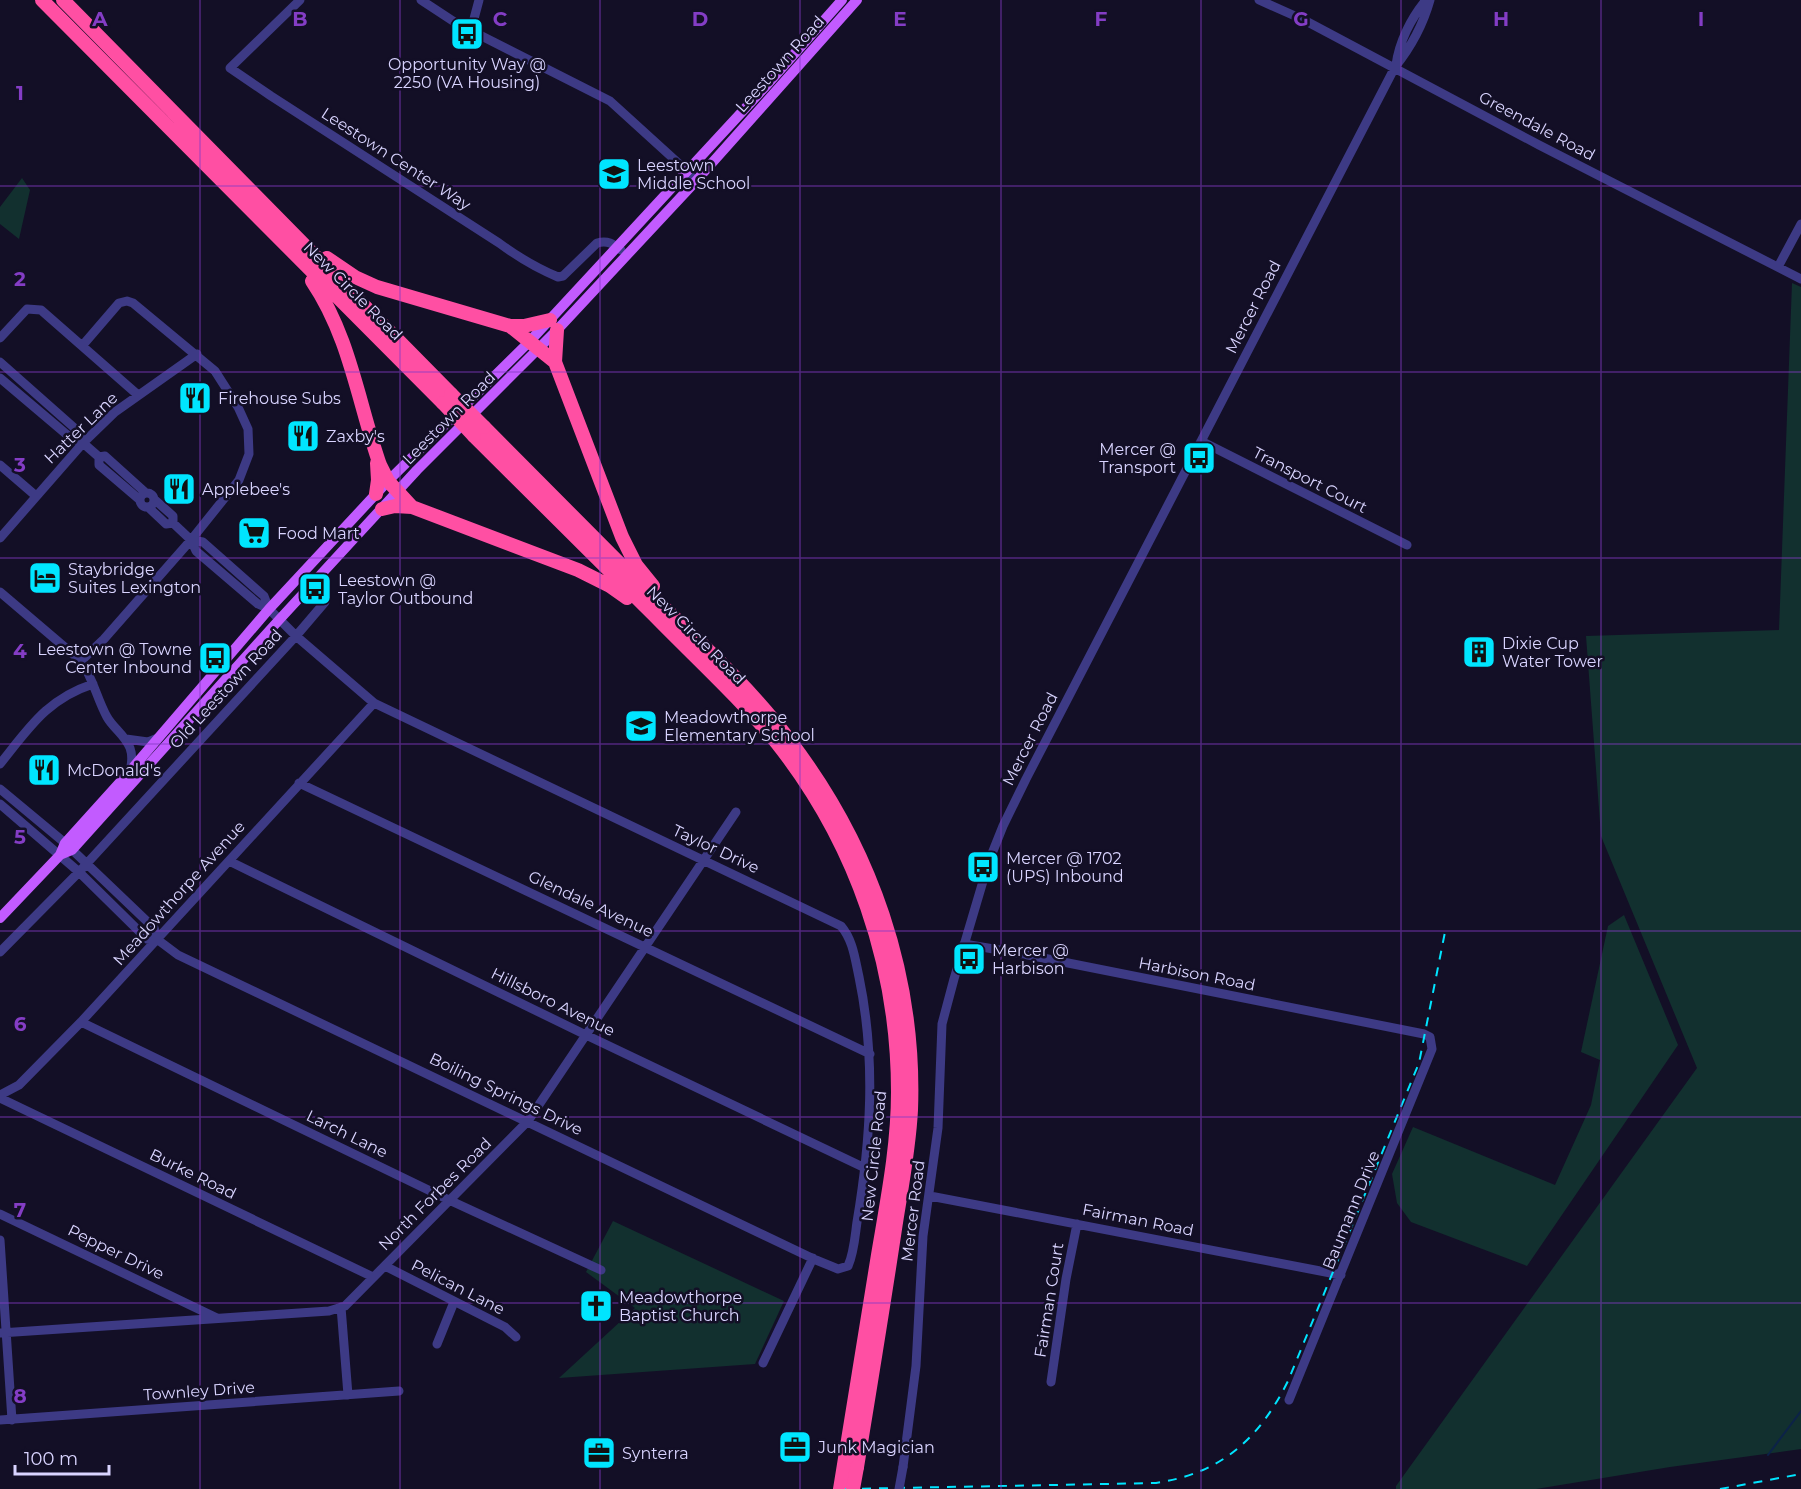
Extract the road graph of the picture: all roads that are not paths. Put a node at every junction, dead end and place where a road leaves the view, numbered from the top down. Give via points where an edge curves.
1 (42, 0) edge
2 (63, 0) edge
3 (300, 0) edge
4 (421, 0) edge
5 (479, 0) edge
6 (842, 0) edge
7 (857, 0) edge
8 (1259, 0) edge
9 (1428, 0) edge
10 (471, 30) junction
11 (1395, 67) junction
12 (687, 171) junction
13 (694, 182) junction
14 (1801, 224) edge
15 (296, 236) junction
16 (622, 251) junction
17 (298, 259) junction
18 (1778, 267) junction
19 (1801, 279) edge
20 (553, 325) junction
21 (510, 326) junction
22 (0, 338) edge
23 (535, 345) junction
24 (82, 346) junction
25 (197, 354) junction
26 (0, 362) edge
27 (555, 362) junction
28 (0, 378) edge
29 (138, 395) junction
30 (447, 399) junction
31 (1201, 441) junction
32 (83, 443) junction
33 (376, 455) junction
34 (0, 465) edge
35 (388, 481) junction
36 (398, 491) junction
37 (376, 494) junction
38 (36, 496) junction
39 (412, 507) junction
40 (382, 509) junction
41 (0, 538) edge
42 (191, 540) junction
43 (1407, 545) dead end
44 (0, 592) edge
45 (324, 602) dead end
46 (269, 609) junction
47 (279, 620) junction
48 (296, 636) junction
49 (689, 641) junction
50 (81, 661) junction
51 (93, 684) junction
52 (374, 703) junction
53 (158, 738) junction
54 (126, 739) junction
55 (0, 764) edge
56 (130, 771) junction
57 (299, 783) junction
58 (0, 789) edge
59 (0, 804) edge
60 (736, 812) dead end
61 (68, 846) junction
62 (60, 855) junction
63 (704, 860) junction
64 (229, 861) junction
65 (87, 863) junction
66 (78, 872) junction
67 (0, 918) edge
68 (158, 940) junction
69 (964, 944) junction
70 (647, 947) junction
71 (0, 952) edge
72 (81, 1022) junction
73 (1424, 1034) joint
74 (586, 1035) junction
75 (870, 1054) junction
76 (0, 1097) edge
77 (528, 1121) junction
78 (865, 1168) junction
79 (930, 1196) junction
80 (449, 1200) junction
81 (0, 1214) edge
82 (1077, 1224) junction
83 (0, 1240) edge
84 (813, 1258) junction
85 (385, 1266) junction
86 (844, 1269) joint
87 (601, 1270) dead end
88 (1341, 1275) junction
89 (373, 1277) junction
90 (454, 1302) junction
91 (341, 1307) junction
92 (218, 1318) junction
93 (3, 1333) edge
94 (516, 1337) dead end
95 (437, 1344) dead end
96 (763, 1363) dead end
97 (1052, 1382) dead end
98 (399, 1391) dead end
99 (348, 1395) junction
100 (1289, 1400) dead end
101 (0, 1420) edge
102 (12, 1420) junction
103 (850, 1467) junction
104 (840, 1489) edge
105 (853, 1489) edge
106 (899, 1489) edge

1 - 17 highway, New Circle Road
2 - 15 highway, New Circle Road
3 - 16 street, Leestown Center Way via 230,68 544,272 563,276 597,243 610,242
4 - 10 street
5 - 10 street
6 - 12 main road, Leestown Road
7 - 13 main road, Leestown Road
8 - 11 street, Greendale Road
9 - 11 street, Mercer Road via 1417,10 1398,48
10 - 12 street via 610,100
11 - 18 street, Greendale Road
11 - 31 street, Mercer Road
12 - 13 street
12 - 16 main road, Leestown Road
13 - 16 main road, Leestown Road
14 - 18 street
15 - 21 highway via 366,283
15 - 30 highway, New Circle Road
16 - 20 main road, Leestown Road
17 - 30 highway, New Circle Road
17 - 33 highway via 321,294 342,338
18 - 19 street, Greendale Road
20 - 21 highway
20 - 23 main road, Leestown Road
20 - 27 highway
21 - 23 highway
22 - 24 street via 27,309 36,308
23 - 27 highway
23 - 35 main road, Leestown Road
23 - 36 main road, Leestown Road
24 - 25 street via 119,303 127,302
24 - 29 street
25 - 29 street, Hatter Lane
25 - 42 street via 215,371 238,407 248,429 249,454 239,480
26 - 32 street via 79,432
27 - 49 highway via 628,552
28 - 32 street via 72,439
29 - 32 street, Hatter Lane
30 - 49 highway, New Circle Road, bridge
31 - 43 street, Transport Court
31 - 69 street, Mercer Road via 1003,826
32 - 38 street, Hatter Lane
32 - 42 street, Taylor Drive via 99,457 105,456 166,524 173,523
33 - 35 highway
33 - 37 highway
34 - 38 street
35 - 36 highway
35 - 37 main road, Leestown Road
36 - 39 highway
36 - 40 main road, Leestown Road
37 - 46 main road, Leestown Road
38 - 41 street, Hatter Lane
39 - 40 highway
39 - 49 highway via 590,575
40 - 47 main road, Leestown Road
42 - 46 street, Taylor Drive via 196,551
42 - 50 street
44 - 50 street
45 - 48 street, Old Leestown Road
46 - 47 street, Taylor Drive
46 - 53 main road, Leestown Road
47 - 48 street, Taylor Drive
47 - 61 main road, Leestown Road
48 - 52 street, Taylor Drive
48 - 65 street, Old Leestown Road
49 - 103 highway, New Circle Road via 776,724 843,820 878,898 899,970 909,1039 911,1112 891,1259
50 - 51 street
51 - 54 street via 108,718
51 - 55 street via 64,696 40,714
52 - 57 street, Meadowthorpe Avenue
52 - 63 street, Taylor Drive
53 - 54 street via 148,742
53 - 56 main road, Leestown Road
54 - 56 street via 131,751
56 - 61 main road, Leestown Road
57 - 64 street, Meadowthorpe Avenue
57 - 70 street, Glendale Avenue
58 - 61 street, Boiling Springs Drive
59 - 62 street, Boiling Springs Drive
60 - 63 street, North Forbes Road
61 - 62 main road, Leestown Road
61 - 65 street, Boiling Springs Drive
62 - 66 street, Boiling Springs Drive
62 - 67 main road, Leestown Road
63 - 70 street, North Forbes Road
63 - 75 street, Taylor Drive via 842,926 856,962
64 - 68 street, Meadowthorpe Avenue
64 - 74 street, Hillsboro Avenue
65 - 66 street, Old Leestown Road
65 - 68 street, Boiling Springs Drive via 154,928
66 - 68 street, Boiling Springs Drive via 145,937
66 - 71 street, Old Leestown Road
68 - 72 street, Meadowthorpe Avenue
68 - 77 street, Boiling Springs Drive via 178,955
69 - 73 street, Harbison Road
69 - 79 street, Mercer Road via 942,1024 938,1128
70 - 74 street, North Forbes Road
70 - 75 street, Glendale Avenue
72 - 76 street, Meadowthorpe Avenue via 19,1085
72 - 80 street, Larch Lane
73 - 88 street, Baumann Drive via 1432,1041 1432,1049
74 - 77 street, North Forbes Road
74 - 78 street, Hillsboro Avenue
75 - 78 street, Taylor Drive
76 - 89 street, Burke Road
77 - 80 street, North Forbes Road
77 - 84 street, Boiling Springs Drive
78 - 86 street, Taylor Drive via 851,1260
79 - 82 street, Fairman Road
79 - 106 street, Mercer Road, bridge via 921,1262 916,1375
80 - 85 street, North Forbes Road
80 - 87 street, Larch Lane
81 - 92 street, Pepper Drive
82 - 88 street, Fairman Road
82 - 97 street, Fairman Court
83 - 93 street
84 - 86 street, Boiling Springs Drive
84 - 96 street
85 - 89 street, North Forbes Road
85 - 90 street, Pelican Lane
88 - 100 street, Baumann Drive
89 - 91 street, North Forbes Road
90 - 94 street, Pelican Lane via 505,1327
90 - 95 street
91 - 92 street
91 - 99 street
92 - 93 street
93 - 102 street
98 - 99 street, Townley Drive
99 - 102 street, Townley Drive
101 - 102 street, Townley Drive
103 - 104 highway, New Circle Road
103 - 105 highway, New Circle Road, bridge

